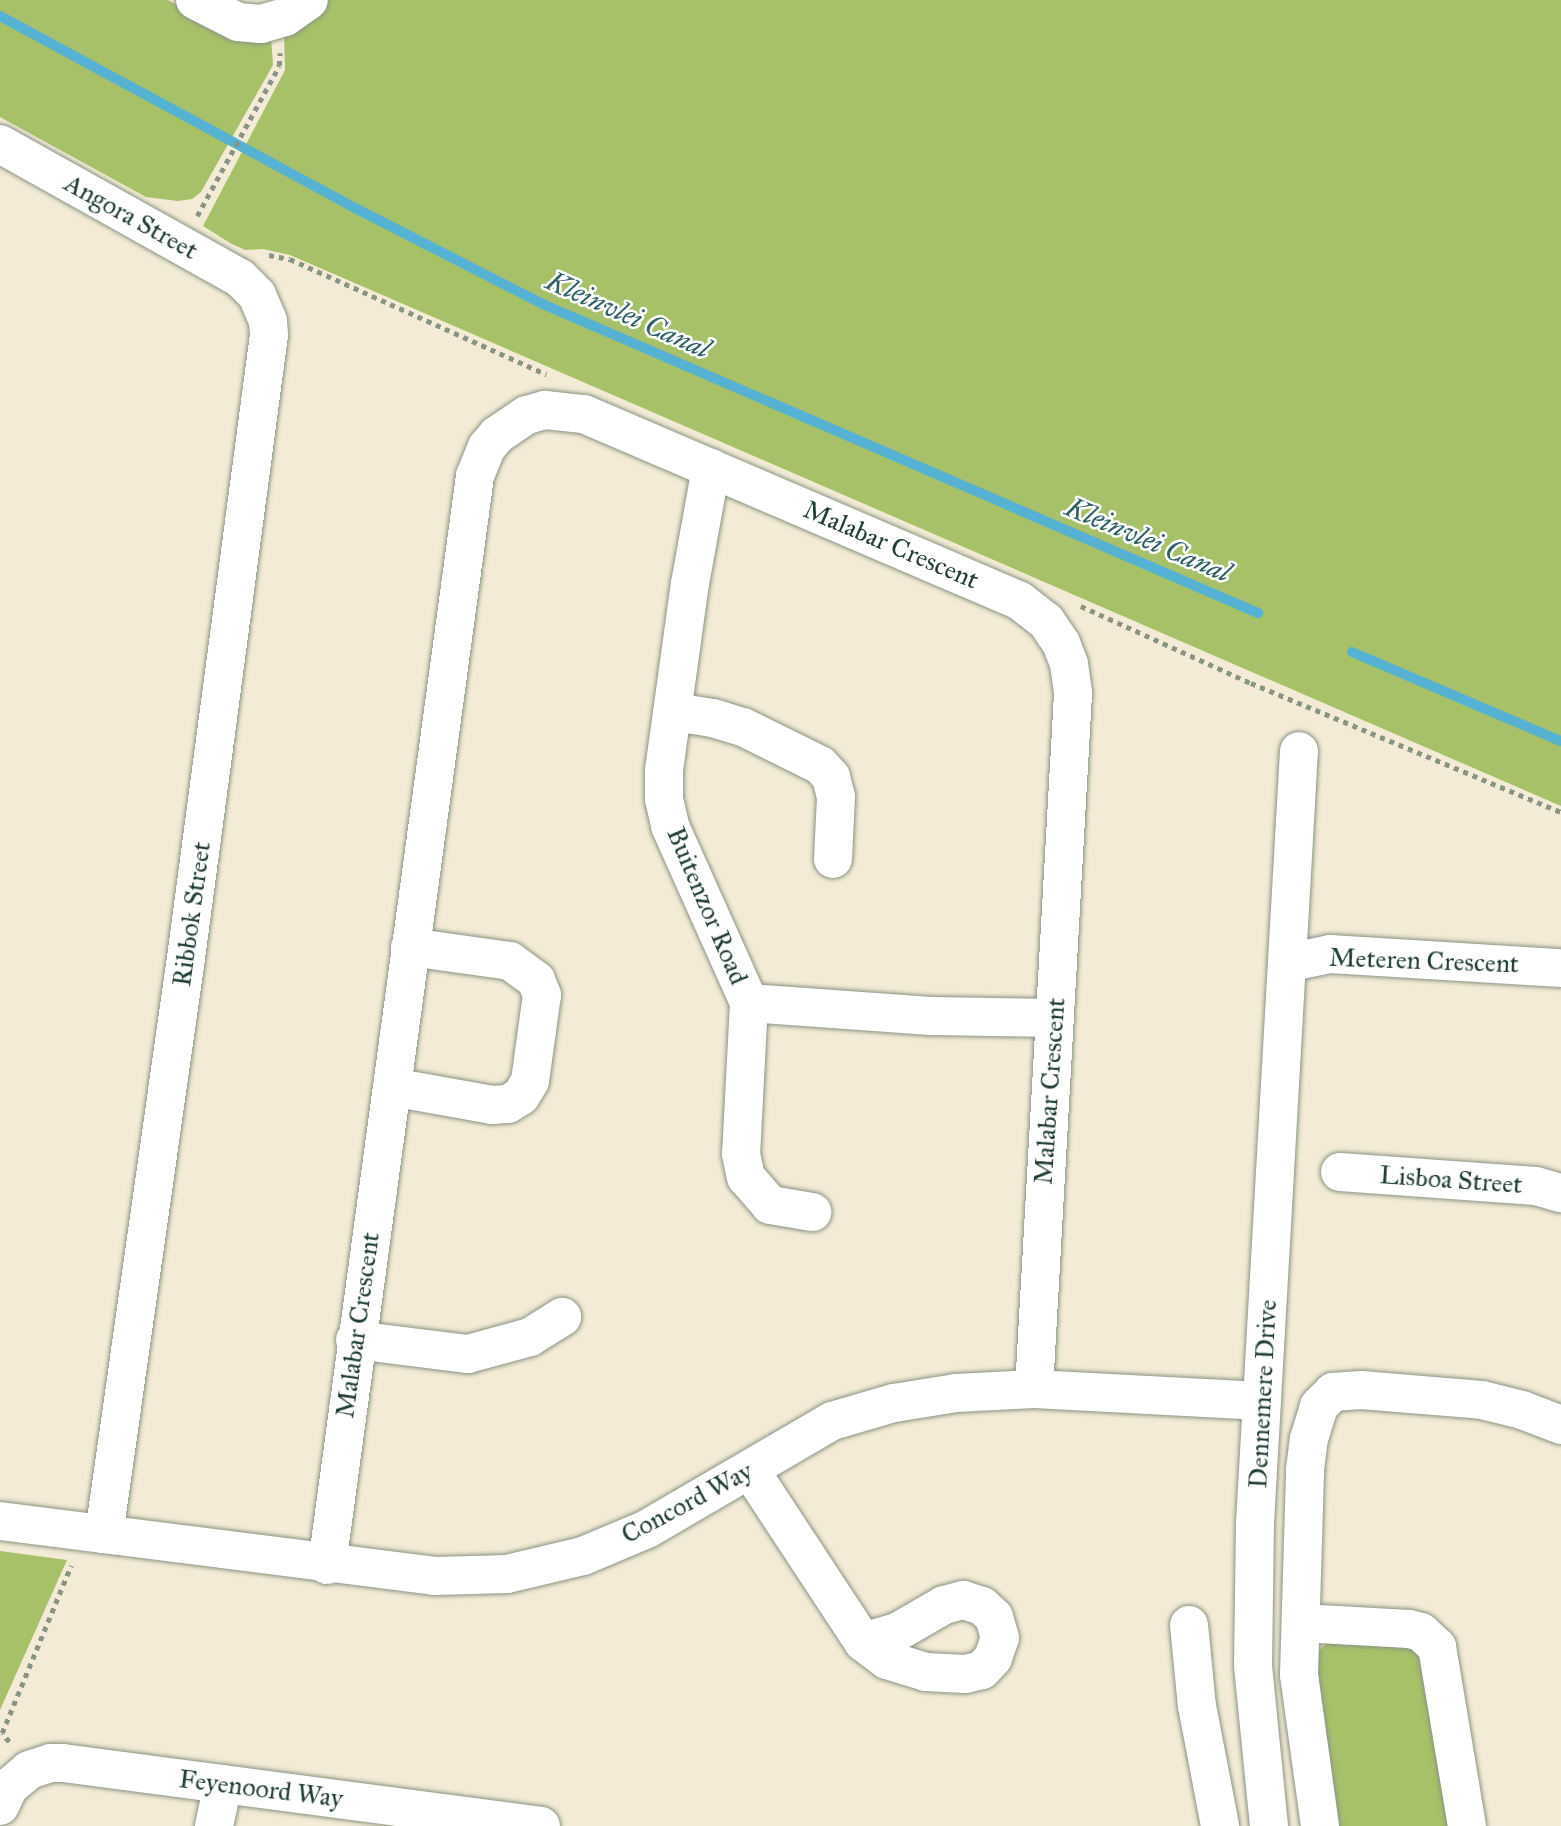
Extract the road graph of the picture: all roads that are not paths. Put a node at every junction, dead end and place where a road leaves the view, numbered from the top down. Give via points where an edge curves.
1 (195, 0) edge
2 (297, 9) edge
3 (0, 145) edge
4 (257, 295) joint
5 (711, 468) junction
6 (674, 712) junction
7 (1299, 751) dead end
8 (833, 859) dead end
9 (410, 947) junction
10 (1287, 962) junction
11 (1561, 968) edge
12 (749, 1003) junction
13 (1055, 1018) junction
14 (392, 1087) junction
15 (1340, 1172) dead end
16 (1561, 1193) edge
17 (812, 1212) dead end
18 (562, 1317) dead end
19 (355, 1340) junction
20 (1034, 1389) junction
21 (1262, 1401) junction
22 (1561, 1425) edge
23 (750, 1470) junction
24 (0, 1521) edge
25 (94, 1534) junction
26 (327, 1564) junction
27 (1301, 1623) junction
28 (1189, 1625) dead end
29 (863, 1642) dead end
30 (223, 1784) junction
31 (1264, 1786) junction
32 (0, 1806) edge
33 (1217, 1811) edge
34 (413, 1818) edge
35 (214, 1826) edge
36 (541, 1826) edge
37 (1269, 1826) edge
38 (1320, 1826) edge
39 (1467, 1826) edge

1 - 2 street via 248,24
3 - 4 street, Angora Street via 230,271
4 - 25 street, Ribbok Street via 269,335 186,958
5 - 6 street, Buitenzor Road via 690,583
5 - 9 street, Malabar Crescent via 565,410 527,415 487,447 475,476
5 - 13 street, Malabar Crescent via 1020,601 1046,621 1061,643 1073,694
6 - 8 street via 743,727 820,765 831,778 836,797
6 - 12 street, Buitenzor Road via 664,771 670,826
7 - 10 street, Dennemere Drive
9 - 14 street, Malabar Crescent
9 - 14 street via 510,961 536,980 542,995 530,1081 521,1096 508,1104
10 - 11 street, Meteren Crescent via 1329,954
10 - 21 street, Dennemere Drive
12 - 13 street, Buitenzor Road via 931,1016
12 - 17 street via 741,1154 746,1177 771,1205
13 - 20 street, Malabar Crescent
14 - 19 street, Malabar Crescent
15 - 16 street, Lisboa Street via 1536,1186
18 - 19 street via 530,1337 468,1354
19 - 26 street, Malabar Crescent
20 - 21 street, Concord Way
20 - 23 street, Concord Way via 956,1393 881,1407 832,1421
21 - 31 street, Dennemere Drive via 1253,1665
22 - 27 street, Dennemere Drive via 1482,1400 1333,1392 1319,1406 1309,1439
23 - 26 street, Concord Way via 647,1529 583,1556 507,1574 435,1576
23 - 29 street
24 - 25 street, Concord Way
25 - 26 street, Concord Way
27 - 38 street, Dennemere Drive via 1299,1675
27 - 39 street via 1409,1629 1421,1632 1437,1647
28 - 33 street via 1197,1706
30 - 32 street, Feyenoord Way via 63,1763 40,1765 9,1787
30 - 34 street, Feyenoord Way
30 - 35 street
31 - 33 street
31 - 37 street, Dennemere Drive
34 - 36 street, Feyenoord Way

